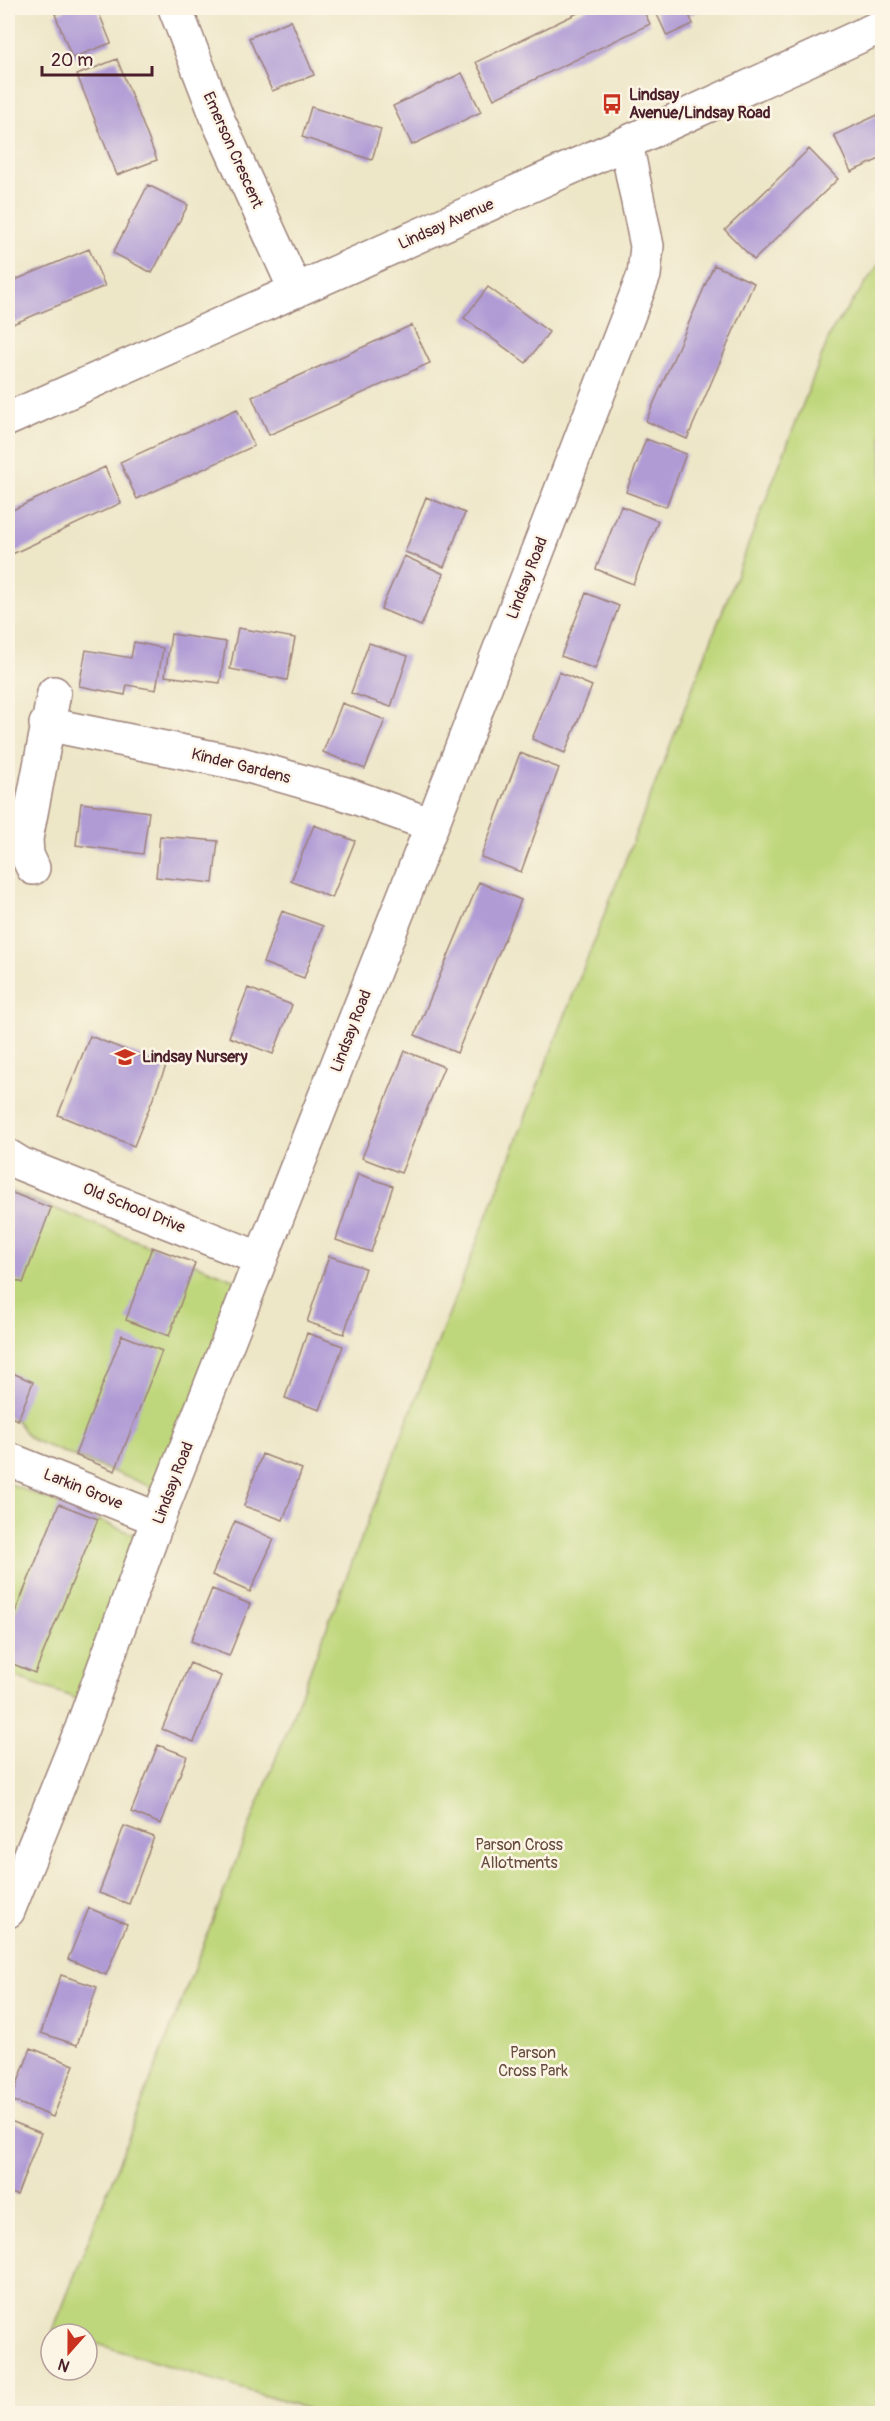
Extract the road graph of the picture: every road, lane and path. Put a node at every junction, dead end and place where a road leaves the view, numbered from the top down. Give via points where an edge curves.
1 (175, 8) edge
2 (882, 26) edge
3 (626, 143) junction
4 (296, 291) junction
5 (8, 419) edge
6 (432, 825) junction
7 (33, 868) dead end
8 (8, 1156) edge
9 (261, 1259) junction
10 (8, 1460) edge
11 (158, 1519) junction
12 (8, 1911) edge

1 - 4 street, Emerson Crescent via 219,122
2 - 3 street, Lindsay Avenue
3 - 4 street, Lindsay Avenue
3 - 6 street, Lindsay Road via 647,246 644,275
4 - 5 street, Lindsay Avenue
6 - 7 street, Kinder Gardens via 346,794 50,709 26,839
6 - 9 street, Lindsay Road
8 - 9 street, Old School Drive
9 - 11 street, Lindsay Road
10 - 11 street, Larkin Grove
11 - 12 street, Lindsay Road via 82,1728

